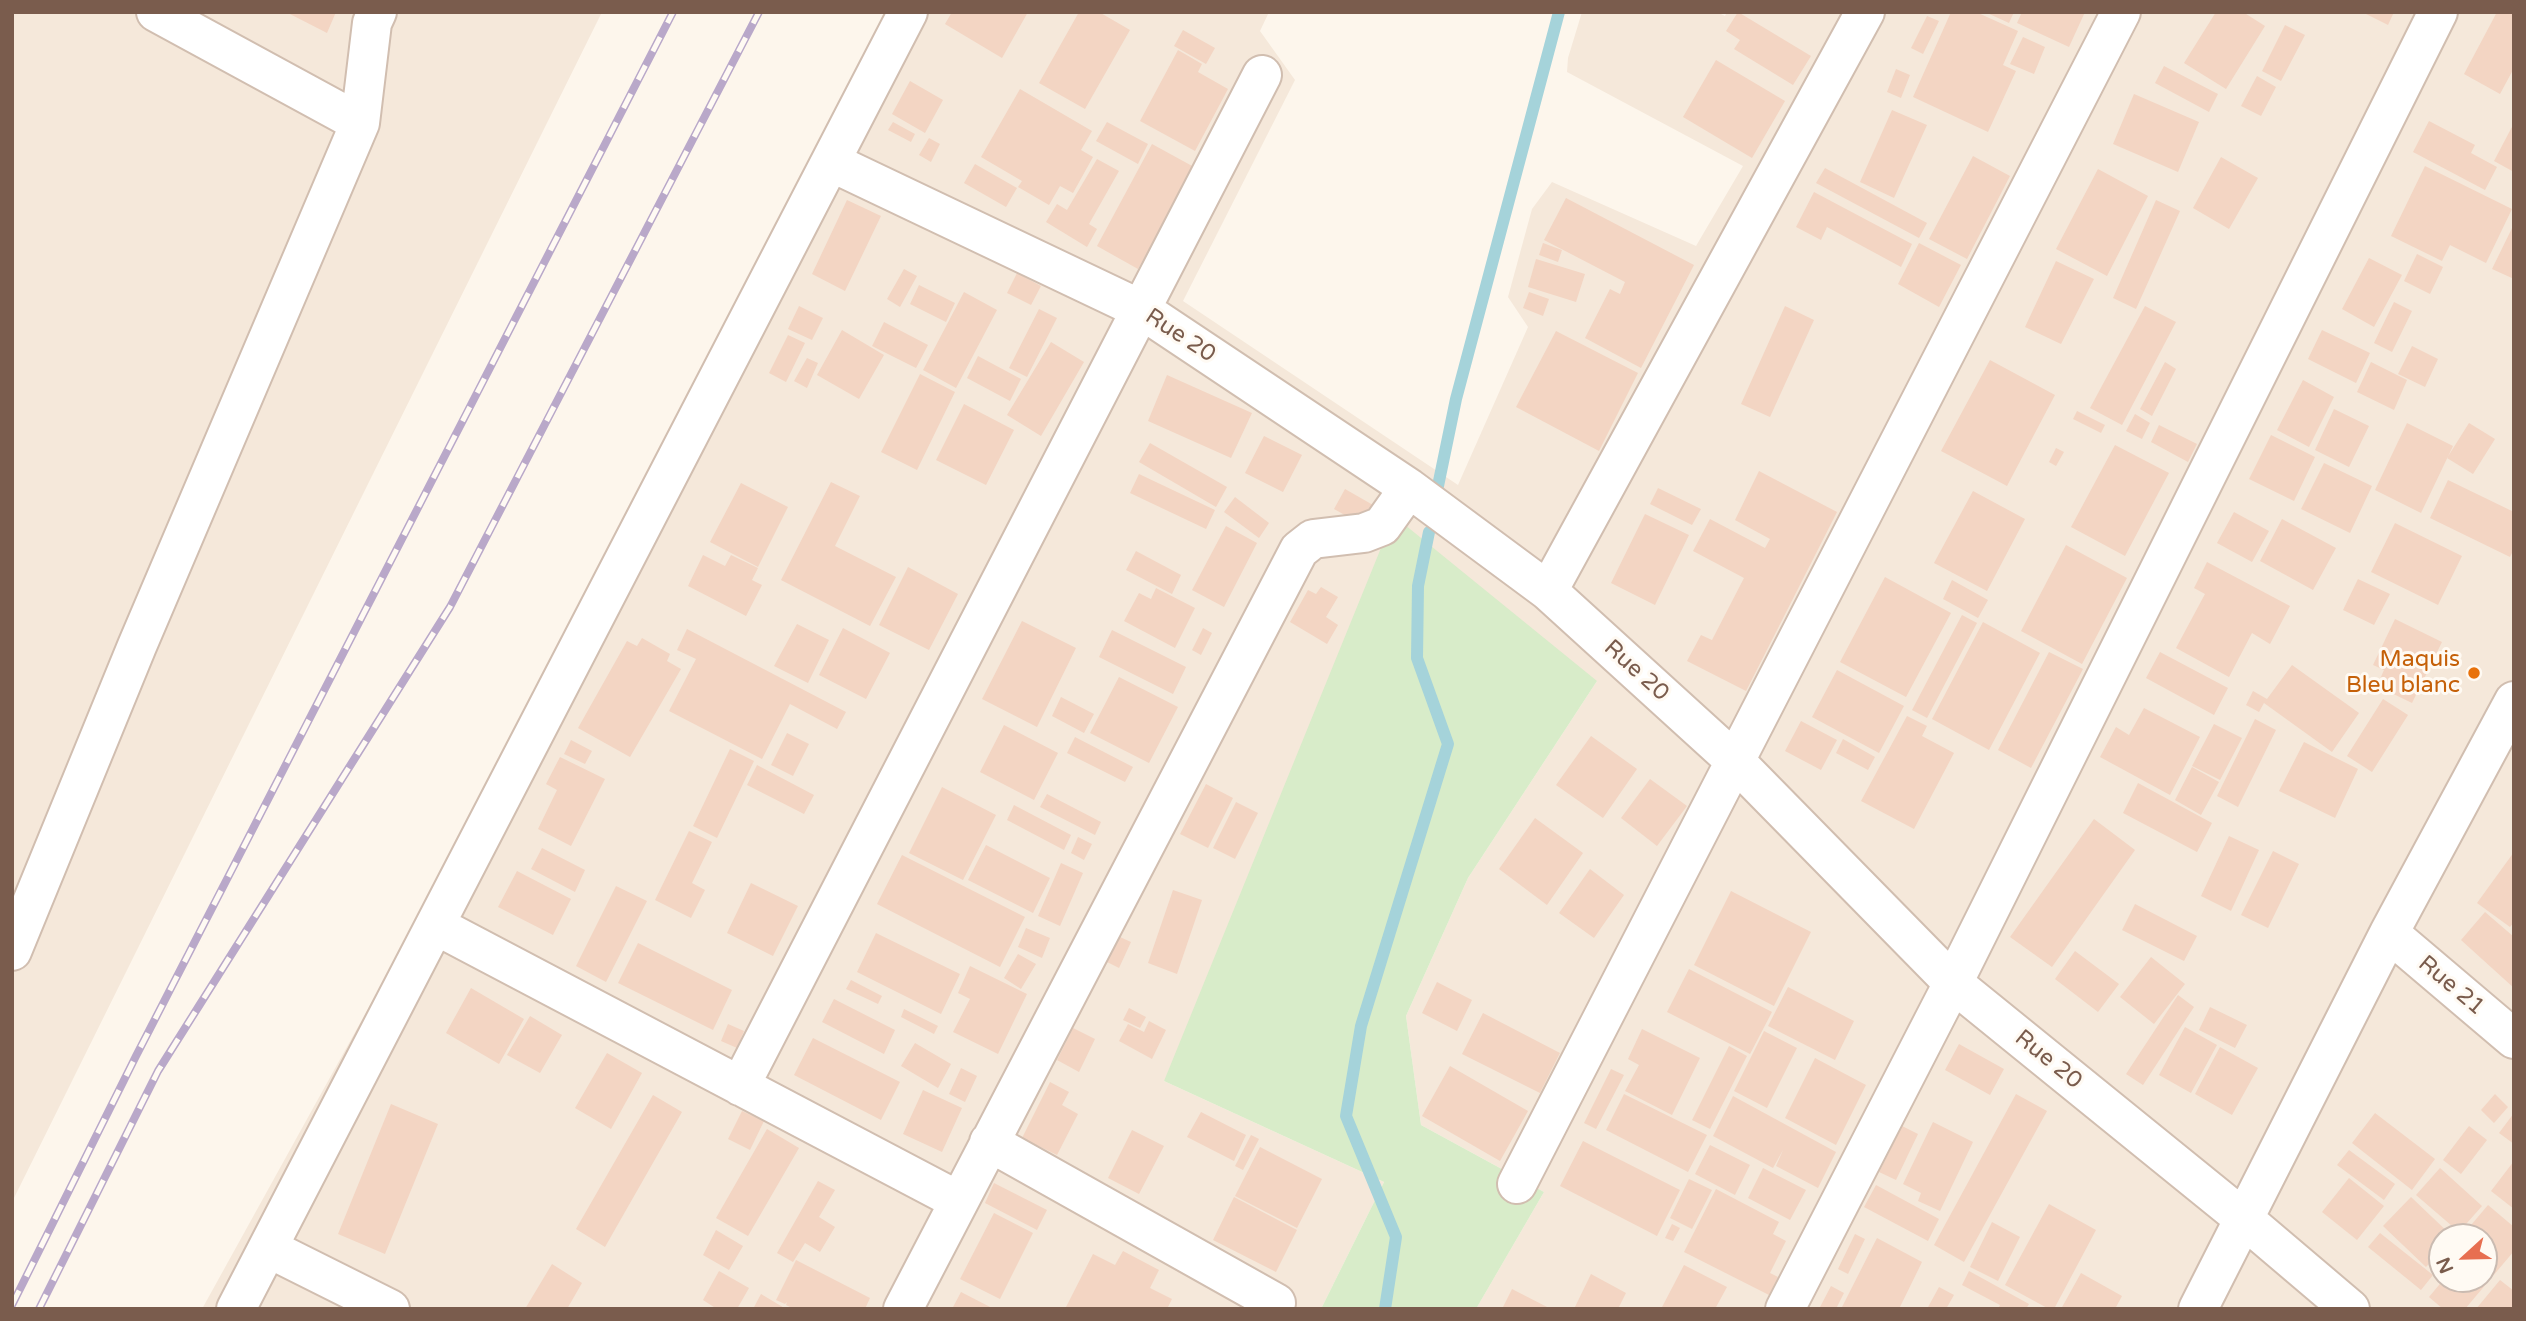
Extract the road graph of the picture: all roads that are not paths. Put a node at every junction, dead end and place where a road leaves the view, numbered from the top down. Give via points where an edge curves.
1 (156, 12) edge
2 (377, 12) edge
3 (908, 12) edge
4 (1865, 12) edge
5 (2121, 12) edge
6 (2438, 12) edge
7 (1262, 75) dead end
8 (360, 123) junction
9 (831, 162) junction
10 (1142, 310) junction
11 (1409, 488) junction
12 (1548, 591) junction
13 (2514, 701) edge
14 (1736, 762) junction
15 (435, 925) junction
16 (2389, 933) junction
17 (12, 950) edge
18 (1953, 984) junction
19 (2514, 1039) edge
20 (740, 1086) junction
21 (989, 1142) junction
22 (1517, 1184) dead end
23 (959, 1201) junction
24 (2244, 1219) junction
25 (268, 1248) junction
26 (1276, 1303) dead end
27 (236, 1309) edge
28 (390, 1309) edge
29 (903, 1309) edge
30 (1785, 1309) edge
31 (2198, 1309) edge
32 (2350, 1309) edge

1 - 8 street
2 - 8 street
3 - 9 street
4 - 12 street
5 - 14 street
6 - 18 street
7 - 10 street
8 - 17 street
9 - 10 street, Rue 20
9 - 15 street
10 - 11 street, Rue 20
10 - 20 street
11 - 12 street, Rue 20
11 - 21 street via 1382,526 1314,539 1299,550
12 - 14 street, Rue 20
13 - 16 street
14 - 18 street, Rue 20
14 - 22 street
15 - 20 street
15 - 25 street
16 - 19 street, Rue 21
16 - 24 street
18 - 24 street, Rue 20
18 - 30 street
20 - 23 street
21 - 23 street
21 - 26 street
23 - 29 street
24 - 31 street
24 - 32 street, Rue 20
25 - 27 street
25 - 28 street

